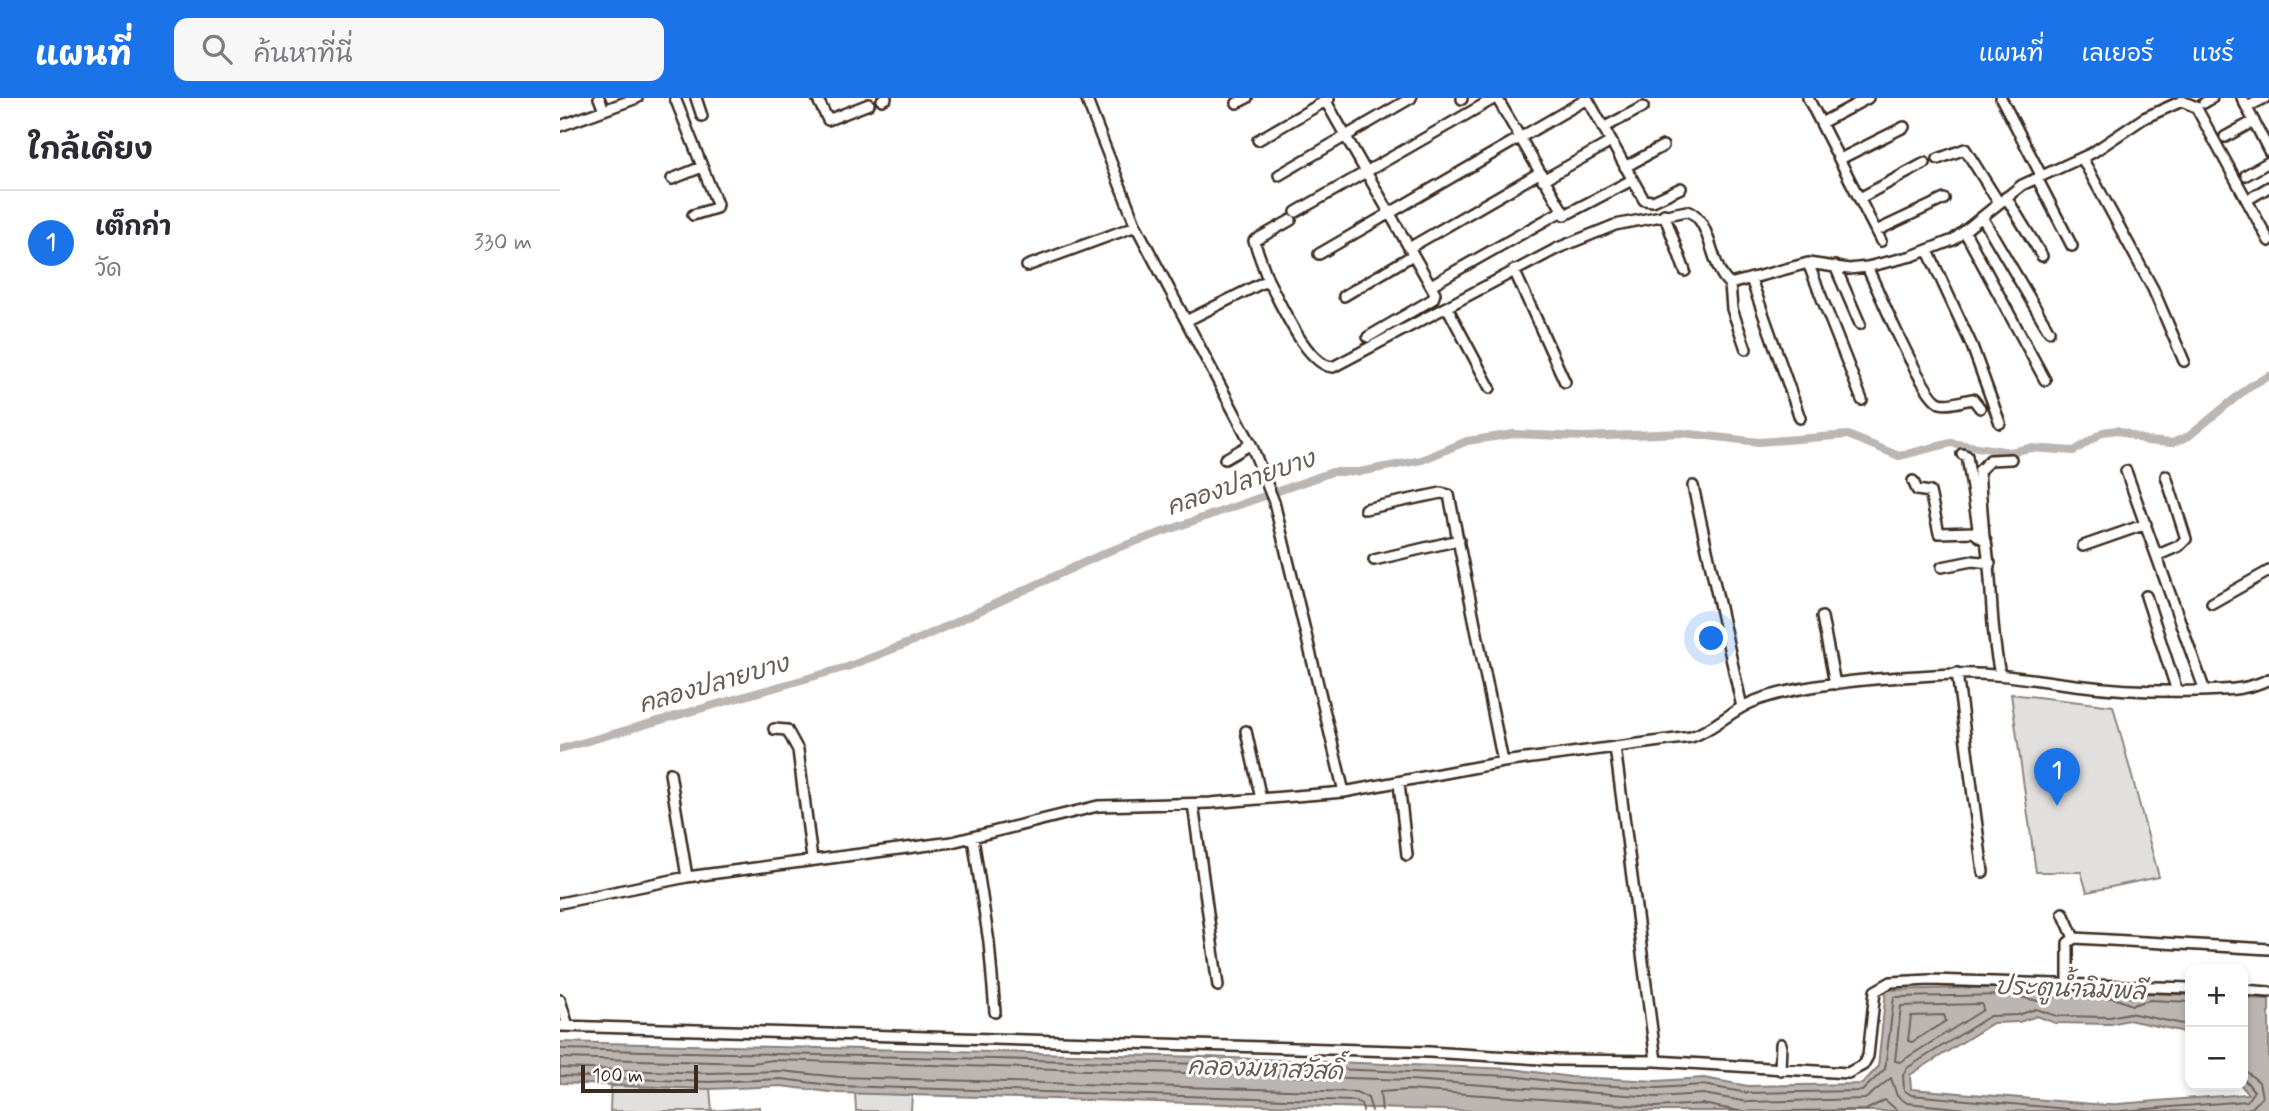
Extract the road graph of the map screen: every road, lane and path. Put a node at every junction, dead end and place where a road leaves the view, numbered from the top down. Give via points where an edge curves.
1 (600, 98) edge
2 (637, 98) edge
3 (675, 98) edge
4 (696, 98) edge
5 (817, 98) edge
6 (1086, 98) edge
7 (1247, 98) edge
8 (1411, 98) edge
9 (1496, 98) edge
10 (1587, 98) edge
11 (1808, 98) edge
12 (1868, 98) edge
13 (2001, 98) edge
14 (2264, 98) edge
15 (1327, 99) edge
16 (1237, 103) dead end
17 (2245, 103) edge
18 (869, 104) dead end
19 (609, 105) edge
20 (1643, 107) dead end
21 (702, 116) dead end
22 (2254, 121) junction
23 (1821, 122) junction
24 (560, 127) edge
25 (1904, 127) dead end
26 (1603, 128) junction
27 (1346, 136) junction
28 (1519, 137) junction
29 (2225, 137) dead end
30 (1258, 140) dead end
31 (1611, 142) junction
32 (1663, 146) dead end
33 (2269, 151) edge
34 (2082, 158) junction
35 (1840, 159) junction
36 (1938, 159) dead end
37 (2269, 162) edge
38 (1925, 163) dead end
39 (702, 167) junction
40 (1625, 167) junction
41 (1366, 172) junction
42 (1279, 175) dead end
43 (2246, 175) dead end
44 (1541, 176) junction
45 (2039, 177) junction
46 (672, 179) dead end
47 (1632, 180) junction
48 (2269, 187) edge
49 (1681, 188) dead end
50 (1860, 198) junction
51 (1944, 199) dead end
52 (2002, 200) junction
53 (2247, 200) junction
54 (1560, 212) junction
55 (1390, 213) junction
56 (1664, 214) junction
57 (693, 215) dead end
58 (1982, 217) junction
59 (1136, 226) junction
60 (1876, 231) junction
61 (1965, 232) junction
62 (1881, 241) dead end
63 (2269, 242) edge
64 (2072, 246) dead end
65 (1928, 251) junction
66 (1411, 252) junction
67 (1319, 254) dead end
68 (2042, 256) dead end
69 (1808, 263) junction
70 (1027, 266) dead end
71 (1835, 266) junction
72 (1867, 267) junction
73 (1514, 271) junction
74 (1685, 271) dead end
75 (1751, 279) junction
76 (1268, 281) junction
77 (1730, 284) junction
78 (1430, 285) junction
79 (1344, 296) dead end
80 (1447, 307) junction
81 (1188, 320) junction
82 (1860, 324) dead end
83 (2049, 331) dead end
84 (1368, 337) dead end
85 (1746, 349) dead end
86 (2184, 361) dead end
87 (2045, 380) dead end
88 (1565, 382) dead end
89 (1490, 388) dead end
90 (1862, 400) dead end
91 (1980, 408) dead end
92 (1800, 418) dead end
93 (2000, 423) dead end
94 (1251, 444) junction
95 (1962, 454) dead end
96 (1225, 459) dead end
97 (2011, 459) dead end
98 (2126, 471) dead end
99 (2166, 476) dead end
100 (1913, 481) dead end
101 (1693, 486) dead end
102 (1365, 509) dead end
103 (2146, 524) junction
104 (1981, 535) junction
105 (1459, 540) junction
106 (2083, 546) dead end
107 (2158, 555) junction
108 (1374, 559) dead end
109 (1990, 563) junction
110 (1942, 567) dead end
111 (2269, 571) edge
112 (2146, 596) dead end
113 (2212, 603) dead end
114 (1822, 617) dead end
115 (1957, 673) junction
116 (2000, 674) junction
117 (2269, 679) edge
118 (1835, 684) junction
119 (2177, 691) junction
120 (2205, 691) junction
121 (1742, 707) junction
122 (774, 729) dead end
123 (1246, 732) dead end
124 (1615, 747) junction
125 (1503, 762) junction
126 (670, 773) dead end
127 (1399, 783) junction
128 (1344, 792) junction
129 (1261, 799) junction
130 (1193, 804) junction
131 (973, 838) junction
132 (1407, 855) dead end
133 (812, 859) junction
134 (1983, 872) dead end
135 (687, 877) junction
136 (560, 903) edge
137 (2063, 913) dead end
138 (2074, 938) junction
139 (2269, 949) edge
140 (1218, 986) dead end
141 (2068, 986) junction
142 (2185, 988) edge
143 (2248, 990) edge
144 (2269, 992) edge
145 (560, 1000) edge
146 (995, 1012) dead end
147 (564, 1026) edge
148 (1781, 1044) dead end
149 (1656, 1061) junction
150 (1780, 1070) junction

1 - 19 street
2 - 19 street
3 - 39 street
4 - 21 street
5 - 18 street via 828,120
6 - 59 street
7 - 16 street
8 - 27 street
9 - 28 street
9 - 41 street
10 - 26 street
10 - 28 street
11 - 23 street
12 - 23 street
13 - 45 street
14 - 17 street
15 - 27 street
15 - 30 street
17 - 22 street
19 - 24 street
20 - 26 street
22 - 29 street
22 - 33 street
23 - 35 street
25 - 35 street
26 - 31 street
27 - 41 street
27 - 42 street
28 - 44 street
28 - 55 street
31 - 40 street
31 - 44 street
32 - 40 street
34 - 45 street
34 - 53 street via 2167,106 2186,102 2196,107
34 - 86 street via 2153,289
35 - 50 street
36 - 52 street via 1965,149
37 - 43 street
38 - 50 street
39 - 46 street
39 - 57 street via 717,204
40 - 47 street
41 - 55 street
41 - 76 street via 1254,241
44 - 54 street
44 - 66 street
45 - 52 street
45 - 64 street
47 - 49 street via 1648,202
47 - 54 street via 1571,214
48 - 53 street
50 - 60 street
51 - 60 street
52 - 58 street
52 - 68 street
53 - 63 street
54 - 78 street
55 - 66 street
55 - 67 street
56 - 73 street via 1588,235
56 - 74 street
56 - 77 street via 1693,213 1700,220
58 - 61 street
58 - 83 street
59 - 70 street
59 - 81 street
60 - 62 street
61 - 65 street
61 - 87 street
65 - 72 street
65 - 93 street via 1972,345
66 - 78 street
66 - 79 street
69 - 71 street
69 - 75 street
69 - 90 street
71 - 72 street
71 - 82 street
72 - 91 street via 1933,398 1943,404 1973,399
73 - 80 street
73 - 88 street
75 - 77 street
75 - 92 street
76 - 80 street via 1312,357 1328,367 1342,364
76 - 81 street
77 - 85 street via 1732,309
78 - 84 street via 1433,299
80 - 89 street
81 - 94 street
94 - 96 street
94 - 128 street via 1274,502
95 - 104 street via 1967,457
97 - 104 street via 1990,460 1979,471
98 - 103 street
99 - 107 street via 2186,539
100 - 104 street via 1917,490 1930,492 1938,533
101 - 121 street
102 - 105 street via 1446,493
103 - 106 street
103 - 107 street
104 - 109 street
105 - 108 street
105 - 125 street
107 - 120 street
109 - 110 street
109 - 116 street via 1994,648
111 - 113 street
112 - 119 street
114 - 118 street
115 - 116 street
115 - 118 street
115 - 134 street
116 - 119 street via 2092,687
117 - 120 street via 2256,686
118 - 121 street
119 - 120 street
121 - 124 street via 1697,734
122 - 133 street via 787,730 798,750
123 - 129 street
124 - 125 street
124 - 149 street
125 - 127 street
126 - 135 street
127 - 128 street
127 - 132 street
128 - 129 street
129 - 130 street
130 - 131 street via 1098,806
130 - 140 street
131 - 133 street
131 - 146 street
133 - 135 street
135 - 136 street
137 - 138 street
138 - 139 street
138 - 141 street via 2068,943
141 - 142 street
141 - 150 street via 1891,982 1875,991 1871,1045 1863,1065 1848,1073
143 - 144 street
145 - 147 street
147 - 149 street
148 - 150 street
149 - 150 street

